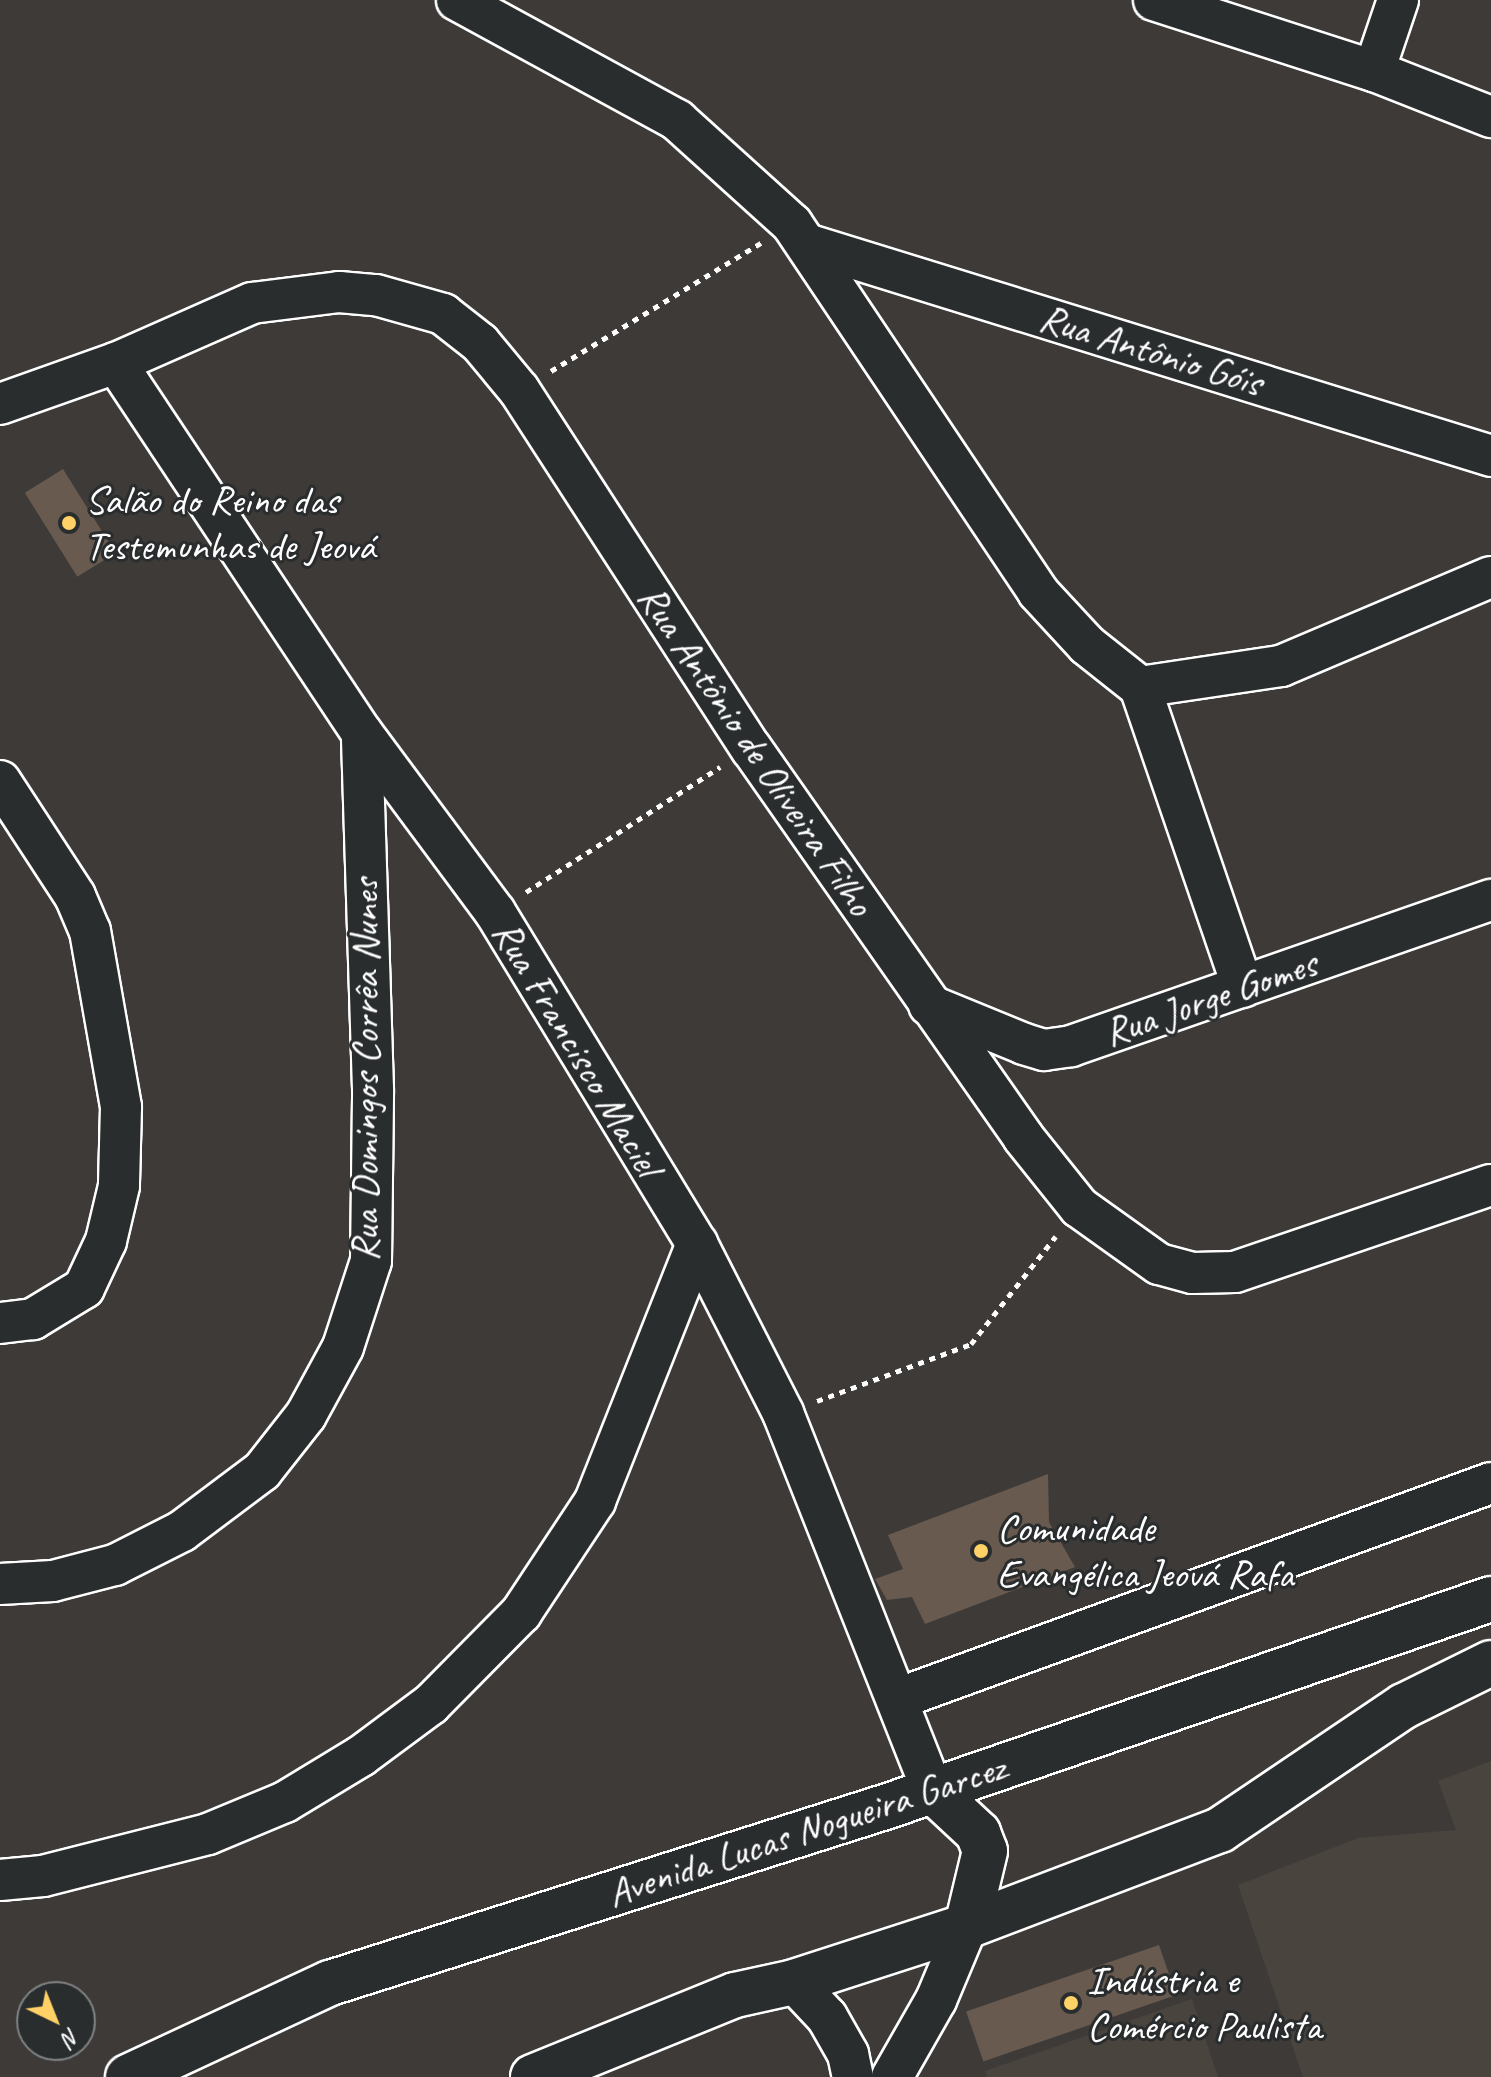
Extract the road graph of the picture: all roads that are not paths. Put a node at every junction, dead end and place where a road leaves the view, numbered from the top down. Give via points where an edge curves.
1 (457, 0) edge
2 (1154, 0) edge
3 (1398, 0) edge
4 (1374, 71) junction
5 (1491, 117) edge
6 (801, 234) junction
7 (116, 363) junction
8 (0, 404) edge
9 (1491, 456) edge
10 (1491, 577) edge
11 (1140, 687) junction
12 (362, 733) junction
13 (0, 781) edge
14 (1491, 900) edge
15 (1243, 987) junction
16 (929, 1005) junction
17 (1491, 1185) edge
18 (697, 1244) junction
19 (0, 1323) edge
20 (1491, 1483) edge
21 (0, 1584) edge
22 (1491, 1599) edge
23 (1491, 1663) edge
24 (897, 1699) junction
25 (933, 1791) junction
26 (0, 1880) edge
27 (967, 1926) junction
28 (794, 1982) junction
29 (128, 2077) edge
30 (533, 2077) edge
31 (853, 2077) edge
32 (892, 2077) edge

1 - 6 street via 677,120
2 - 4 street
3 - 4 street
4 - 5 street
6 - 9 street, Rua Antônio Góis
6 - 11 street via 1038,592 1087,645
7 - 8 street, Rua Antônio de Oliveira Filho
7 - 12 street, Rua Francisco Maciel
7 - 16 street, Rua Antônio de Oliveira Filho via 252,303 339,292 376,295 443,314 480,343 519,390 751,748
10 - 11 street via 1281,666
11 - 15 street
12 - 18 street, Rua Francisco Maciel via 495,912
12 - 21 street, Rua Domingos Corrêa Nunes via 373,1089 371,1261 343,1347 306,1415 262,1471 182,1531 115,1565 53,1581
13 - 19 street via 75,896 90,931 121,1107 119,1186 106,1241 84,1288 33,1319
14 - 15 street, Rua Jorge Gomes
15 - 16 street, Rua Jorge Gomes via 1071,1046 1044,1050
16 - 17 street, Rua Antônio de Oliveira Filho via 1079,1207 1159,1264 1193,1273 1235,1272
18 - 24 street, Rua Francisco Maciel via 783,1413
18 - 26 street via 595,1501 521,1613 431,1704 361,1756 285,1802 208,1834 43,1876
20 - 24 street
22 - 25 main road, Avenida Lucas Nogueira Garcez
23 - 27 main road via 1404,1706 1220,1830
24 - 25 street, Rua Francisco Maciel
25 - 27 main road via 978,1833 985,1851
25 - 29 main road, Avenida Lucas Nogueira Garcez via 330,1983
27 - 28 main road
27 - 32 street via 936,2000
28 - 30 main road via 735,1995
28 - 31 street via 827,2017 848,2054

